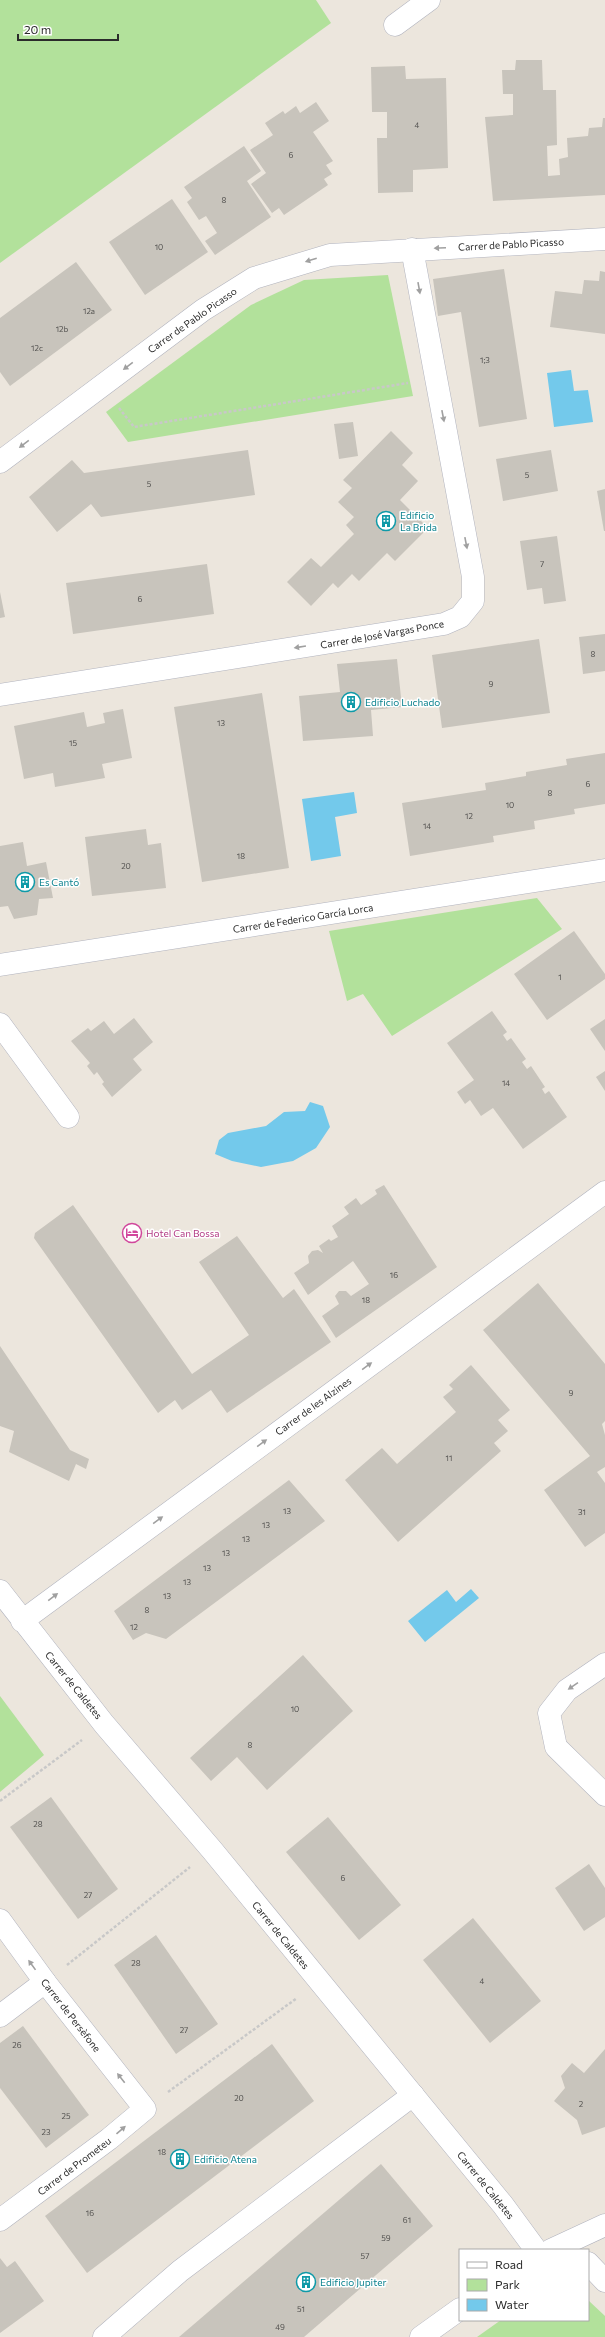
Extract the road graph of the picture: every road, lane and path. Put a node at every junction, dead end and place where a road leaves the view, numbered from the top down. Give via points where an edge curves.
1 (429, 0) edge
2 (395, 25) dead end
3 (605, 239) edge
4 (412, 249) junction
5 (436, 379) junction
6 (102, 386) junction
7 (0, 462) edge
8 (0, 695) edge
9 (605, 870) edge
10 (0, 965) edge
11 (0, 1024) edge
12 (68, 1117) dead end
13 (605, 1192) edge
14 (2, 1598) edge
15 (22, 1621) junction
16 (605, 1664) edge
17 (104, 1724) junction
18 (605, 1795) edge
19 (0, 1801) edge
20 (212, 1850) junction
21 (0, 1920) edge
22 (45, 1982) junction
23 (319, 1982) junction
24 (0, 2016) edge
25 (413, 2095) junction
26 (145, 2109) junction
27 (0, 2220) edge
28 (605, 2225) edge
29 (564, 2247) edge
30 (535, 2249) edge
31 (589, 2264) edge
32 (605, 2281) edge
33 (459, 2310) edge
34 (104, 2337) edge
35 (421, 2337) edge

1 - 2 street
3 -> 4 street, Carrer de Pablo Picasso
4 -> 5 street, Carrer de José Vargas Ponce
4 -> 6 street, Carrer de Pablo Picasso via 330,255 254,278 203,310
5 - 6 path via 134,427
5 -> 8 street, Carrer de José Vargas Ponce via 473,577 473,601 460,617 444,624
6 -> 7 street, Carrer de Pablo Picasso
9 - 10 street, Carrer de Federico García Lorca
11 - 12 street
15 -> 13 street, Carrer de les Alzines
14 - 15 street, Carrer de Caldetes
15 - 17 street, Carrer de Caldetes
16 -> 18 street via 567,1690 550,1713 556,1747
17 - 19 path
17 - 20 street, Carrer de Caldetes
20 - 22 path
20 - 23 street, Carrer de Caldetes
22 -> 21 street, Carrer de Persèfone
22 - 24 street
26 -> 22 street, Carrer de Persèfone
23 - 25 street, Carrer de Caldetes
23 - 26 path
25 - 30 street, Carrer de Caldetes via 503,2205
25 - 34 street via 180,2271
27 -> 26 street, Carrer de Prometeu
28 - 29 street
31 - 32 street
33 - 35 street

